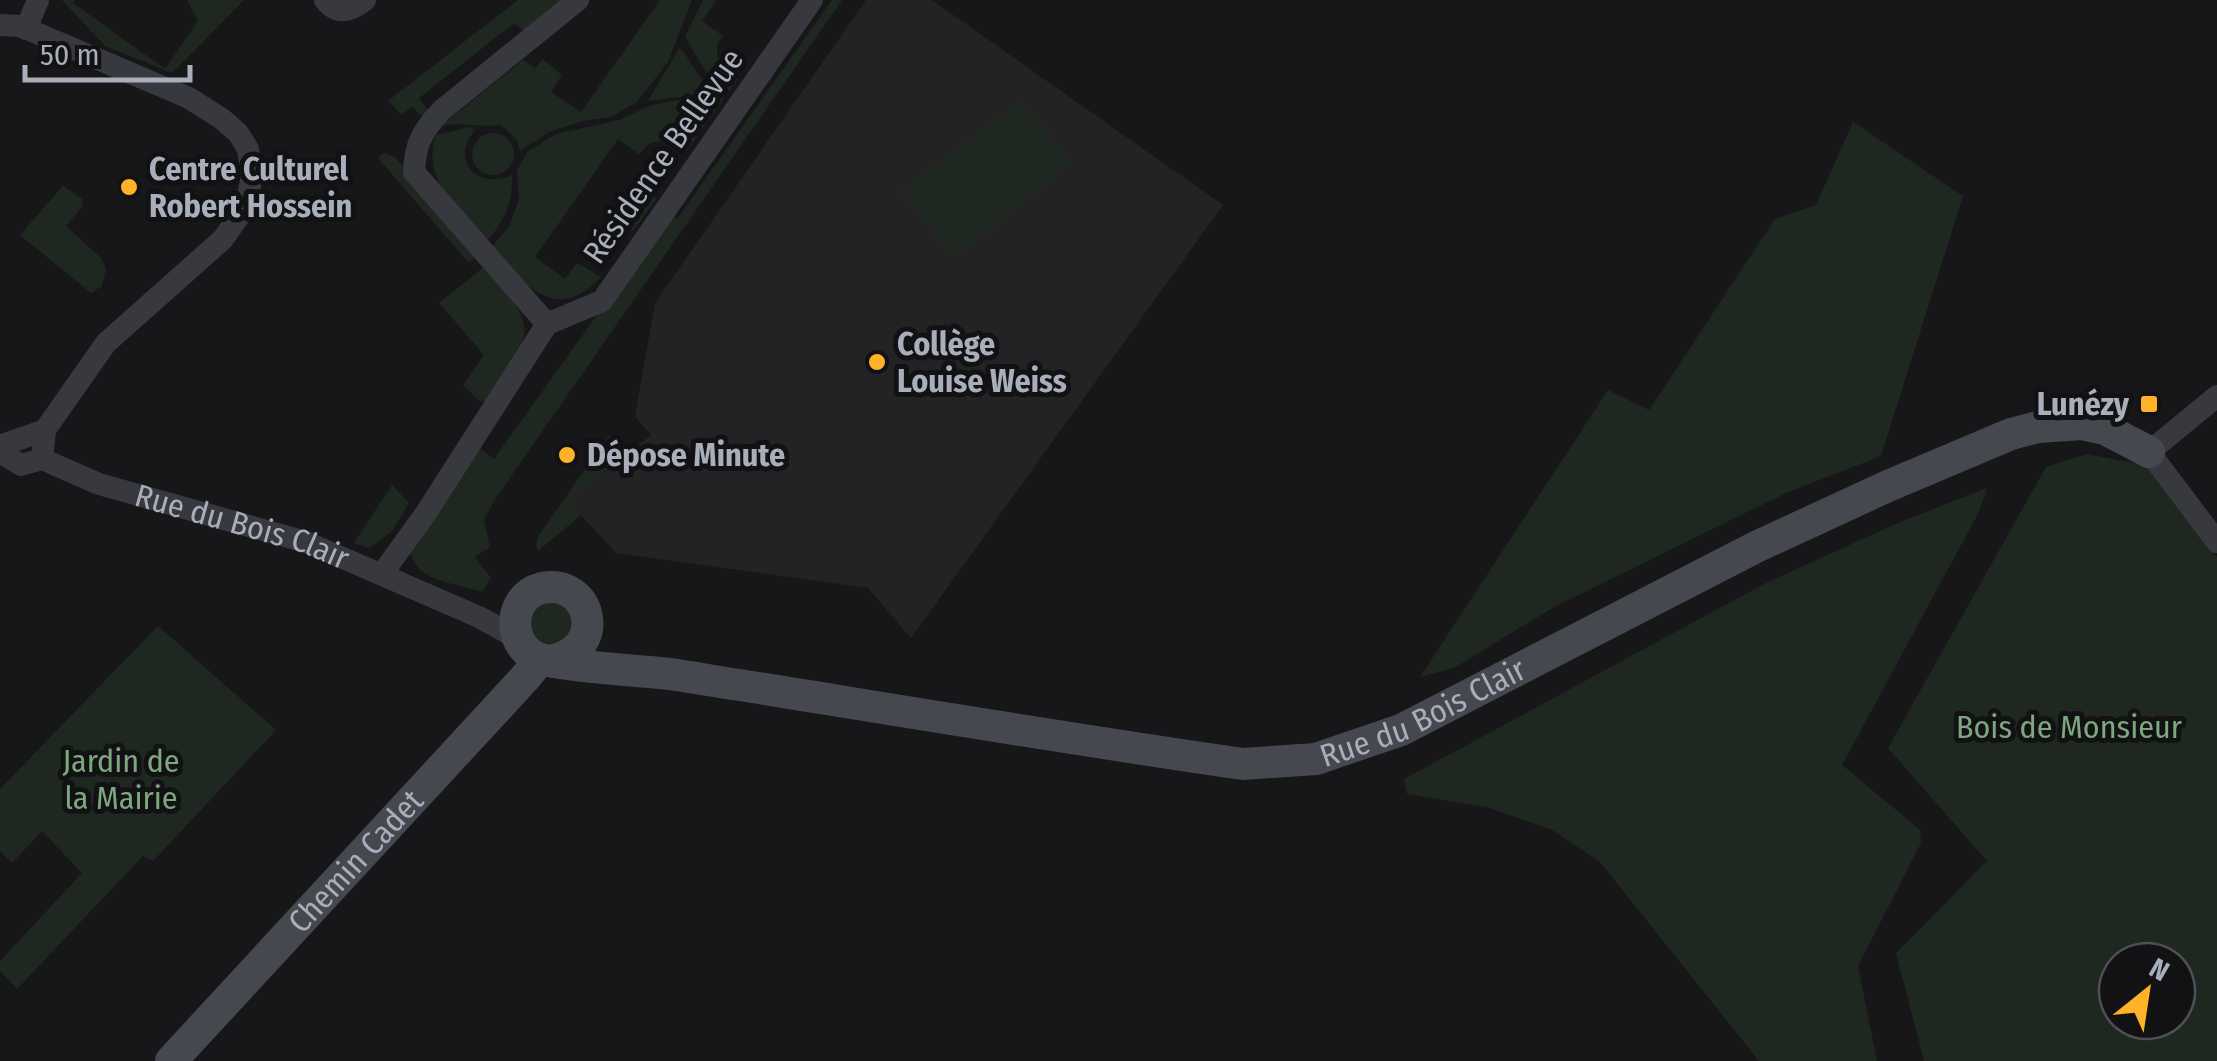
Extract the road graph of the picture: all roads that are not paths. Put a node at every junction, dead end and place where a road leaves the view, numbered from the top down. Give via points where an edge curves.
1 (38, 0) edge
2 (325, 0) edge
3 (364, 0) edge
4 (578, 0) edge
5 (812, 0) edge
6 (0, 25) edge
7 (26, 29) junction
8 (547, 324) junction
9 (2217, 396) edge
10 (46, 430) junction
11 (0, 449) edge
12 (2146, 450) junction
13 (42, 459) junction
14 (2217, 542) edge
15 (382, 574) junction
16 (587, 634) junction
17 (531, 641) junction
18 (652, 672) junction
19 (171, 1061) edge

1 - 7 street
2 - 3 street via 347,10
4 - 8 street via 442,110 415,148 414,172
5 - 8 street, Résidence Bellevue via 602,302
6 - 7 street
7 - 10 street via 222,118 248,149 252,178 245,208 224,239 106,343
8 - 15 street
9 - 12 street
10 - 11 street
10 - 13 street
11 - 13 street, Rue du Bois Clair via 21,465
12 - 14 street
12 - 18 street, Rue du Bois Clair via 2082,424 2011,434 1756,547 1401,730 1316,759 1243,764
13 - 15 street, Rue du Bois Clair via 99,484 306,542
15 - 17 street, Rue du Bois Clair
16 - 17 street via 574,652
16 - 17 street via 583,606 557,587 535,591
16 - 18 street, Rue du Bois Clair
17 - 18 street, Rue du Bois Clair
17 - 19 street, Chemin Cadet via 533,668 524,679

